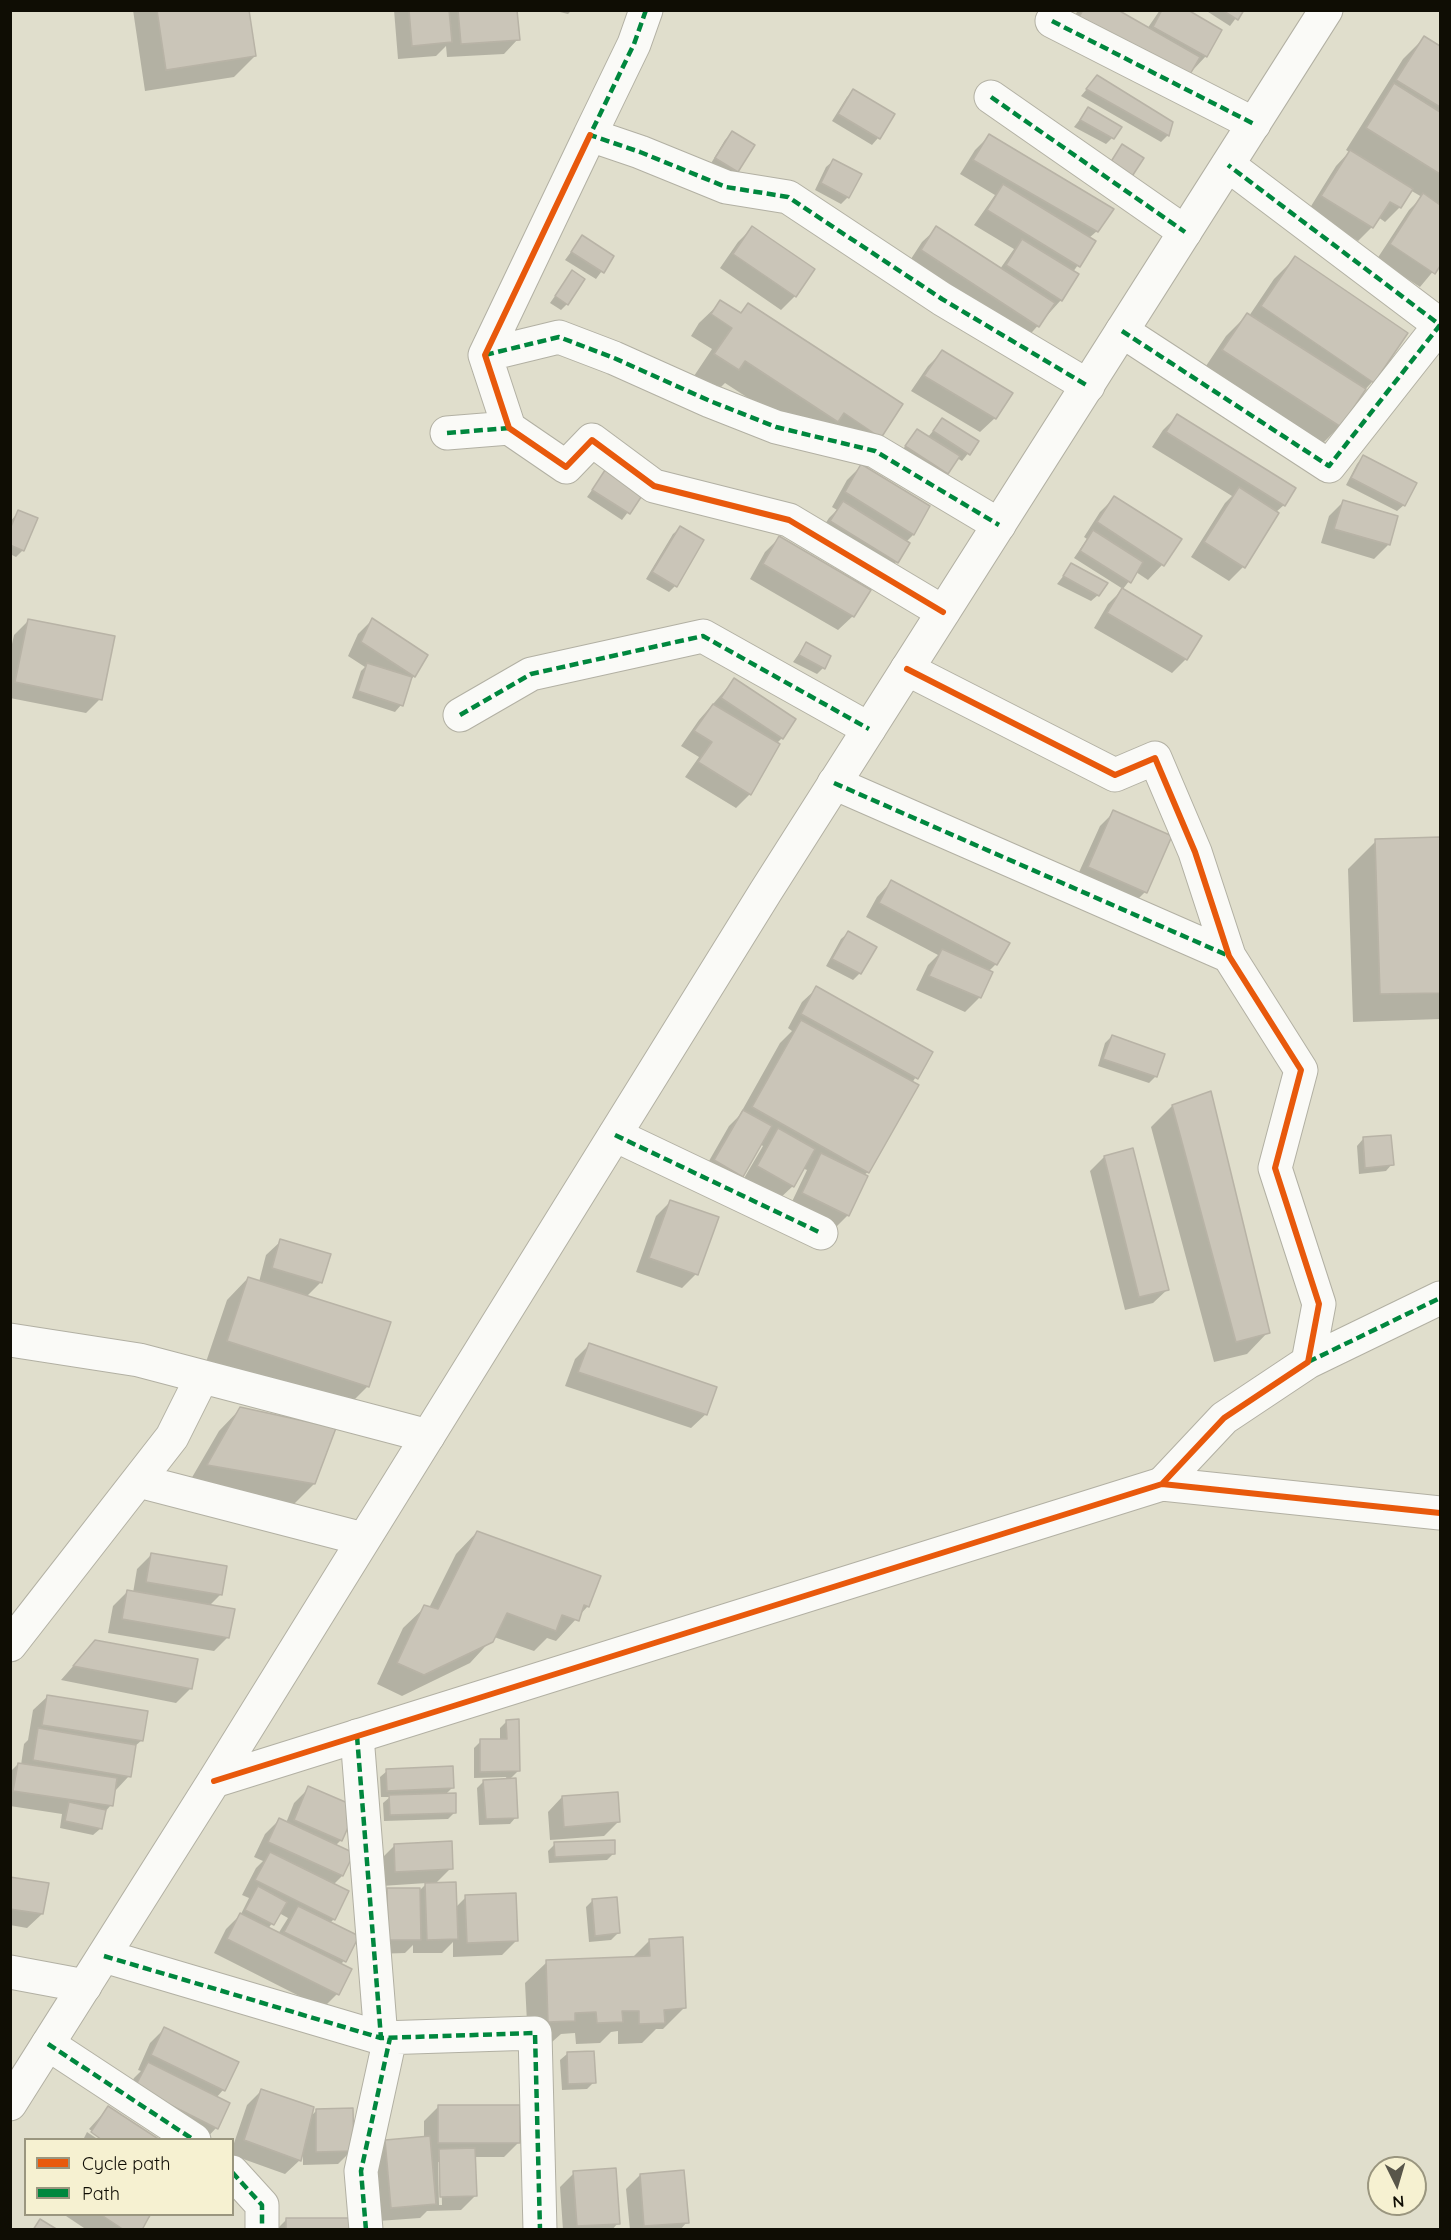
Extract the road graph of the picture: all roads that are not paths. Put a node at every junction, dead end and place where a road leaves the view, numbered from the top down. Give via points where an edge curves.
1 (646, 10) edge
2 (1326, 10) edge
3 (1052, 21) dead end
4 (991, 97) dead end
5 (1254, 124) junction
6 (590, 135) junction
7 (1228, 165) junction
8 (1185, 232) junction
9 (1122, 331) junction
10 (485, 355) junction
11 (1088, 386) junction
12 (509, 428) junction
13 (447, 433) dead end
14 (999, 525) junction
15 (943, 612) junction
16 (907, 669) junction
17 (460, 715) dead end
18 (869, 729) junction
19 (834, 783) junction
20 (1229, 956) junction
21 (615, 1135) junction
22 (821, 1233) dead end
23 (1440, 1298) edge
24 (10, 1340) edge
25 (1308, 1362) junction
26 (202, 1377) junction
27 (428, 1436) junction
28 (139, 1481) junction
29 (1162, 1484) junction
30 (1440, 1513) edge
31 (363, 1539) junction
32 (10, 1645) edge
33 (357, 1736) junction
34 (214, 1781) junction
35 (104, 1956) junction
36 (10, 1972) edge
37 (85, 1986) junction
38 (386, 2038) junction
39 (48, 2044) junction
40 (10, 2104) edge
41 (192, 2138) edge
42 (234, 2174) edge
43 (262, 2229) edge
44 (366, 2229) edge
45 (540, 2229) edge

1 - 6 street
2 - 5 street
3 - 5 street
4 - 8 street
5 - 7 street
6 - 10 street
6 - 11 street via 726,187 788,197 942,299
7 - 8 street
7 - 9 street via 1440,325 1329,466
8 - 9 street
9 - 11 street
10 - 12 street
10 - 14 street via 559,337 776,427 875,452
11 - 14 street
12 - 13 street
12 - 15 street via 566,467 592,440 654,486 789,520
14 - 15 street
15 - 16 street
16 - 18 street
16 - 20 street via 1115,775 1155,758 1194,852
17 - 18 street via 531,674 703,636
18 - 19 street
19 - 20 street
19 - 21 street
20 - 25 street via 1300,1070 1275,1168 1319,1304
21 - 22 street
21 - 27 street
23 - 25 street
24 - 26 street via 138,1360
25 - 29 street via 1224,1418
26 - 27 street
26 - 28 street via 172,1437
27 - 31 street
28 - 31 street
28 - 32 street
29 - 30 street
29 - 33 street
31 - 34 street
33 - 34 street
33 - 38 street
34 - 35 street
35 - 37 street
35 - 38 street
36 - 37 street
37 - 39 street
38 - 44 street via 360,2171
38 - 45 street via 535,2033
39 - 40 street
39 - 41 street
42 - 43 street via 262,2205

